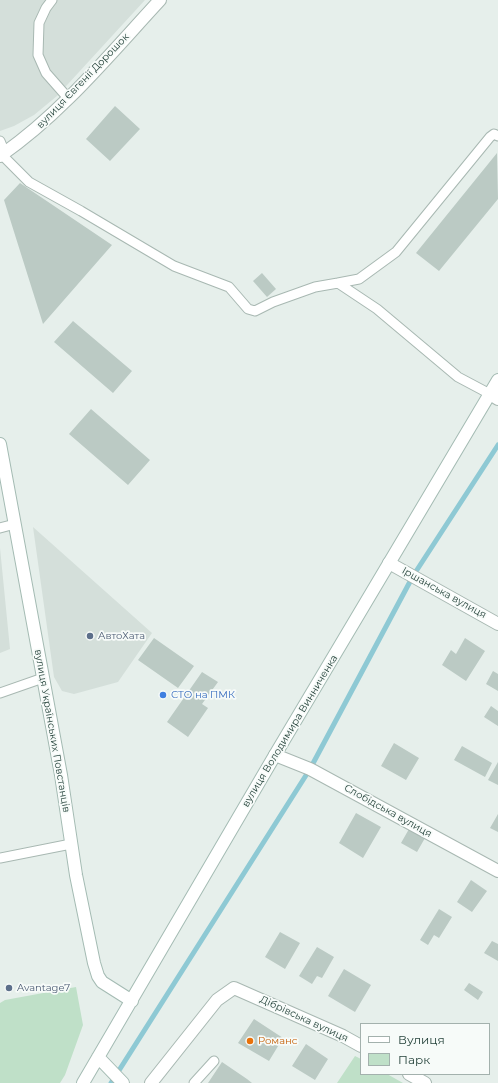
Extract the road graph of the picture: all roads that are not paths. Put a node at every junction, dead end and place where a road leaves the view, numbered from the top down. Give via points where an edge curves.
1 (52, 0) edge
2 (160, 0) edge
3 (68, 98) junction
4 (498, 136) edge
5 (0, 141) edge
6 (2, 154) edge
7 (338, 283) junction
8 (498, 380) edge
9 (494, 396) edge
10 (0, 444) edge
11 (15, 524) junction
12 (0, 528) edge
13 (389, 563) junction
14 (498, 624) edge
15 (43, 678) junction
16 (0, 693) edge
17 (276, 755) junction
18 (71, 844) junction
19 (0, 858) edge
20 (498, 871) edge
21 (132, 1001) junction
22 (360, 1045) edge
23 (98, 1057) junction
24 (214, 1061) dead end
25 (411, 1075) edge
26 (83, 1083) edge
27 (123, 1083) edge
28 (151, 1083) edge
29 (194, 1083) edge
30 (425, 1083) edge

1 - 3 lane via 39,23 38,55 46,72
2 - 3 street, вулиця Євгенії Дорошок
3 - 6 street, вулиця Євгенії Дорошок via 38,127
4 - 7 lane via 494,134 490,137 396,252 359,279
5 - 6 lane
6 - 7 lane via 29,182 174,266 229,287 248,309 255,311 315,287
7 - 9 lane via 377,309 458,378
8 - 9 street, вулиця Володимира Винниченка
9 - 13 street, вулиця Володимира Винниченка
10 - 11 street, вулиця Українських Повстанців
11 - 12 lane
11 - 15 street, вулиця Українських Повстанців
13 - 14 street, Іршанська вулиця
13 - 17 street, вулиця Володимира Винниченка
15 - 16 lane
15 - 18 street, вулиця Українських Повстанців
17 - 20 street, Слобідська вулиця via 310,769
17 - 21 street, вулиця Володимира Винниченка
18 - 19 lane
18 - 21 street, вулиця Українських Повстанців via 98,976 110,988
21 - 23 street, вулиця Володимира Винниченка
22 - 28 street, Дібрівська вулиця via 234,988 217,1000
23 - 26 street, вулиця Володимира Винниченка
23 - 27 street
24 - 29 lane
25 - 30 street

